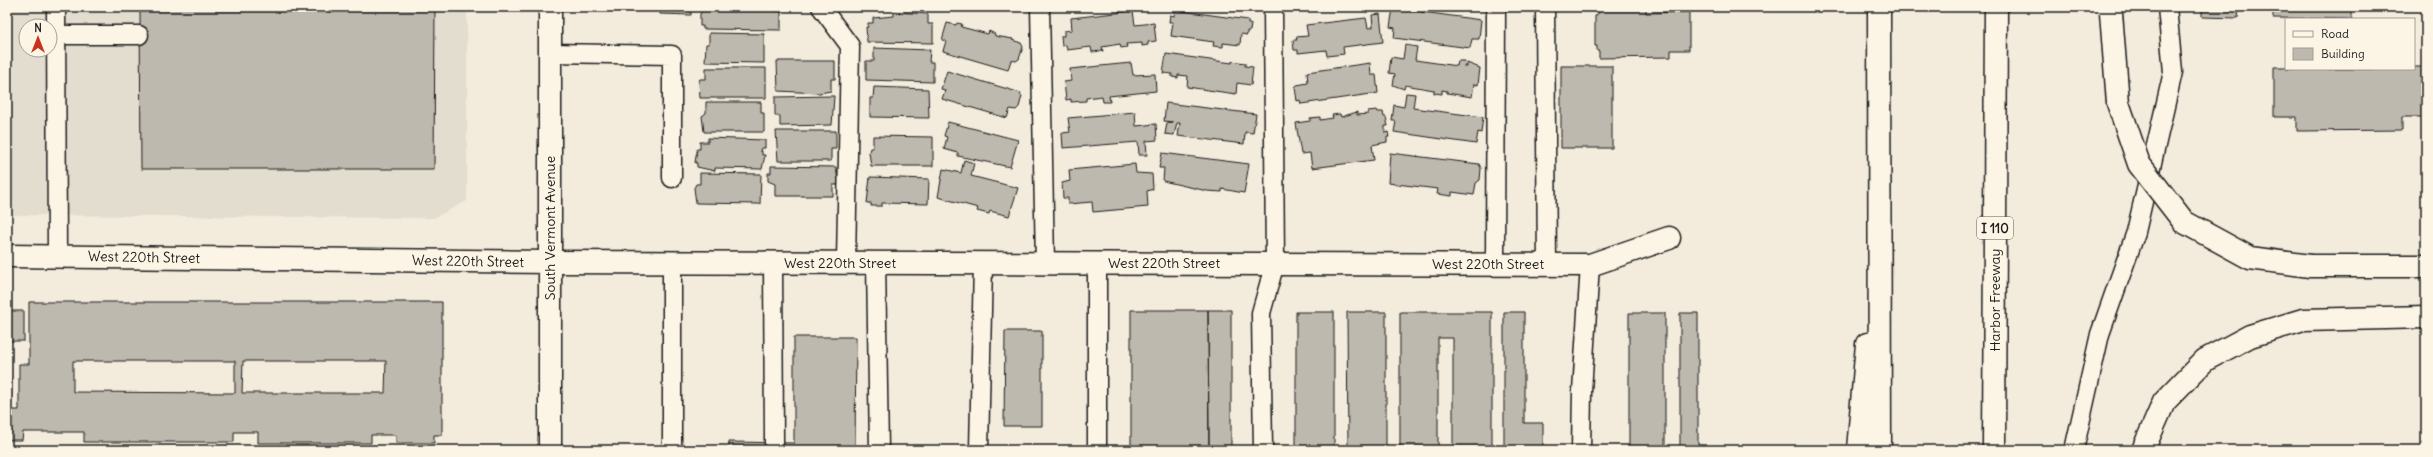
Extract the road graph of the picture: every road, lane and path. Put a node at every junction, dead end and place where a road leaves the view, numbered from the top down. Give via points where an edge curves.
1 (56, 7) edge
2 (550, 7) edge
3 (821, 7) edge
4 (1040, 7) edge
5 (1273, 7) edge
6 (1496, 7) edge
7 (1545, 7) edge
8 (1996, 7) edge
9 (2167, 7) edge
10 (1879, 10) edge
11 (2110, 10) edge
12 (56, 18) edge
13 (58, 35) edge
14 (139, 35) dead end
15 (550, 52) junction
16 (56, 58) edge
17 (672, 178) dead end
18 (1880, 190) junction
19 (1669, 238) dead end
20 (7, 256) edge
21 (57, 256) junction
22 (550, 262) junction
23 (672, 262) junction
24 (773, 262) junction
25 (846, 262) junction
26 (876, 263) junction
27 (982, 263) junction
28 (1045, 263) junction
29 (1097, 263) junction
30 (1275, 263) junction
31 (1495, 264) junction
32 (1547, 264) junction
33 (1590, 264) junction
34 (2426, 266) edge
35 (2426, 317) edge
36 (774, 443) dead end
37 (550, 450) edge
38 (672, 450) edge
39 (879, 450) edge
40 (978, 450) edge
41 (1097, 450) edge
42 (1263, 450) edge
43 (1581, 450) edge
44 (1858, 450) edge
45 (1880, 450) edge
46 (1994, 450) edge
47 (2074, 450) edge
48 (2143, 450) edge

1 - 12 lane
2 - 15 main road, South Vermont Avenue
3 - 25 lane via 850,46
4 - 28 lane
5 - 30 lane
6 - 31 lane
7 - 32 lane
8 - 46 main road, Harbor Freeway / I 110
9 - 47 lane via 2173,72 2136,232 2100,334
10 - 18 main road
11 - 34 main road, bridge via 2118,103 2139,164 2184,222 2250,258 2310,266
13 - 14 lane
15 - 17 lane via 672,55
15 - 22 main road, South Vermont Avenue
16 - 21 lane
18 - 44 main road
18 - 45 main road
19 - 33 main road, West 220th Street
20 - 21 main road, West 220th Street
21 - 22 main road, West 220th Street
22 - 23 main road, West 220th Street
22 - 37 main road, South Vermont Avenue
23 - 24 main road, West 220th Street
23 - 38 lane
24 - 25 main road, West 220th Street
24 - 36 lane
25 - 26 main road, West 220th Street
26 - 27 main road, West 220th Street
26 - 39 lane
27 - 28 main road, West 220th Street
27 - 40 lane
28 - 29 main road, West 220th Street
29 - 30 main road, West 220th Street
29 - 41 lane
30 - 31 main road, West 220th Street
30 - 42 lane via 1261,313
31 - 32 main road, West 220th Street
32 - 33 main road, West 220th Street
33 - 43 lane
35 - 48 main road via 2304,320 2250,336 2205,360 2164,402

